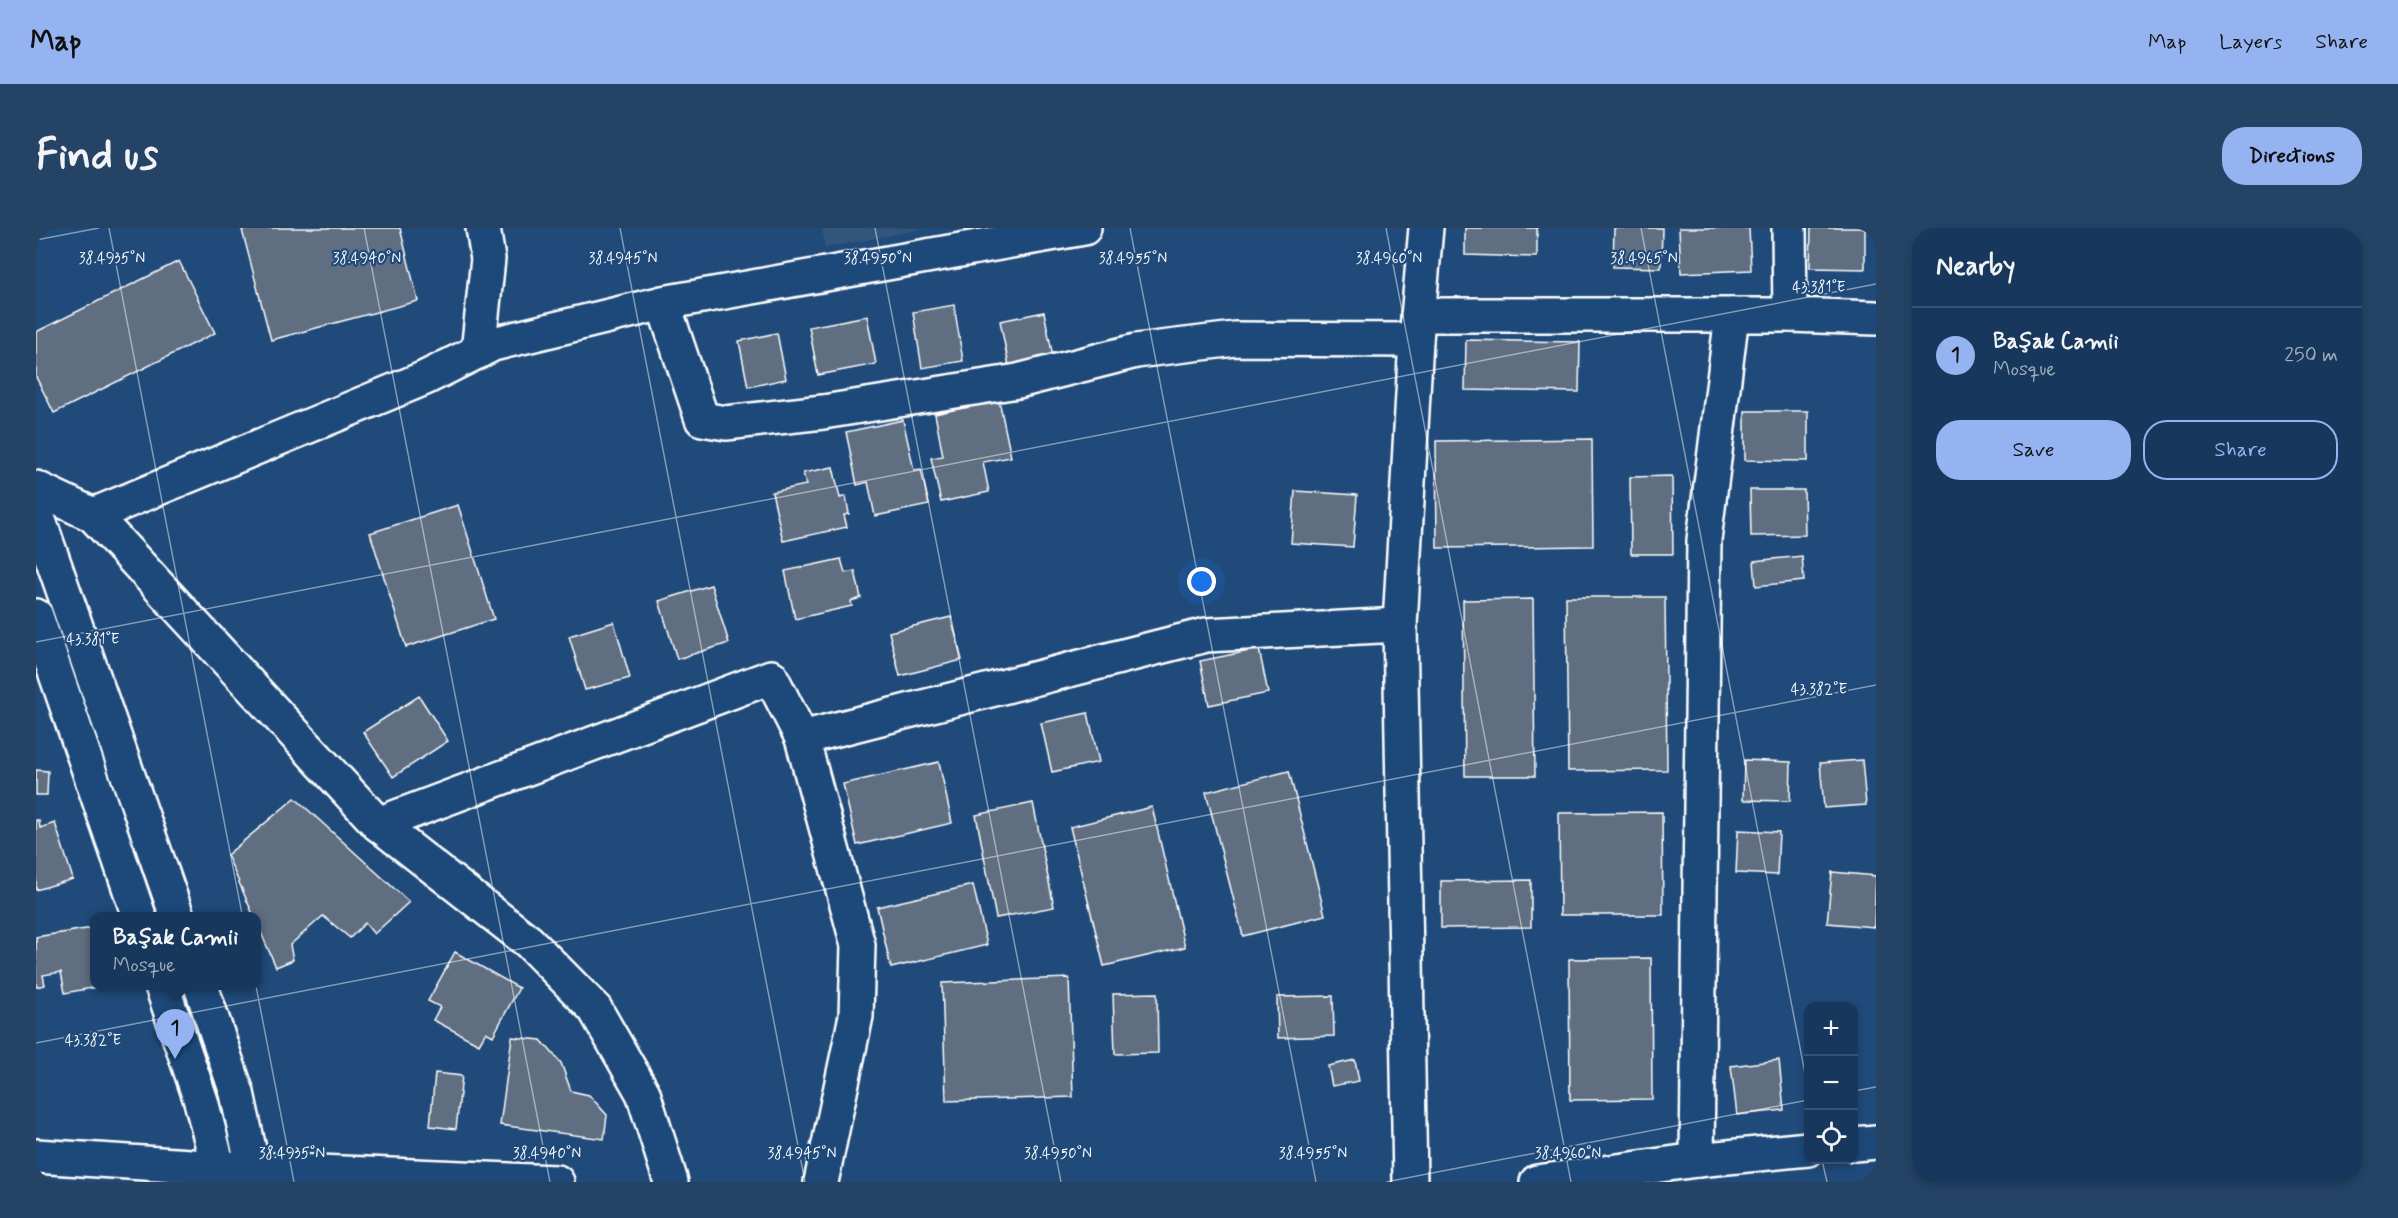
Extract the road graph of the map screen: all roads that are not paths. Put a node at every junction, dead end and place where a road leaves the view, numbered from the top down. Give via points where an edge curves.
1 (483, 228) edge
2 (1084, 228) edge
3 (1426, 228) edge
4 (1789, 228) edge
5 (663, 303) junction
6 (1732, 315) junction
7 (1790, 315) junction
8 (1876, 318) edge
9 (1417, 328) junction
10 (478, 352) junction
11 (36, 488) edge
12 (36, 512) edge
13 (93, 515) junction
14 (36, 616) edge
15 (1400, 625) junction
16 (100, 691) junction
17 (51, 700) edge
18 (802, 738) junction
19 (378, 824) junction
20 (137, 912) edge
21 (176, 912) edge
22 (163, 990) edge
23 (202, 990) edge
24 (1876, 1142) edge
25 (1858, 1144) edge
26 (1804, 1149) edge
27 (36, 1156) edge
28 (1697, 1160) junction
29 (222, 1175) edge
30 (255, 1176) edge
31 (1586, 1179) edge
32 (557, 1182) edge
33 (671, 1182) edge
34 (821, 1182) edge
35 (1410, 1182) edge
36 (1537, 1182) edge

1 - 10 street via 488,259
2 - 5 street
3 - 9 street
4 - 7 street
5 - 9 street via 702,419 726,423 1018,381 1136,351 1235,339
5 - 10 street via 493,344
6 - 7 street
6 - 9 street
6 - 28 street via 1704,540
7 - 8 street
9 - 15 street
10 - 13 street via 425,378
11 - 13 street
12 - 16 street
13 - 19 street
14 - 17 street
15 - 18 street via 1206,635
15 - 35 street
16 - 17 street
16 - 21 street
17 - 20 street
18 - 19 street via 771,676
18 - 34 street via 858,945 856,1016
19 - 33 street via 529,942 595,1010 643,1093
22 - 29 street
23 - 30 street via 237,1094
24 - 25 street
26 - 28 street
27 - 29 street
28 - 31 street
29 - 30 street
30 - 32 street
31 - 36 street

